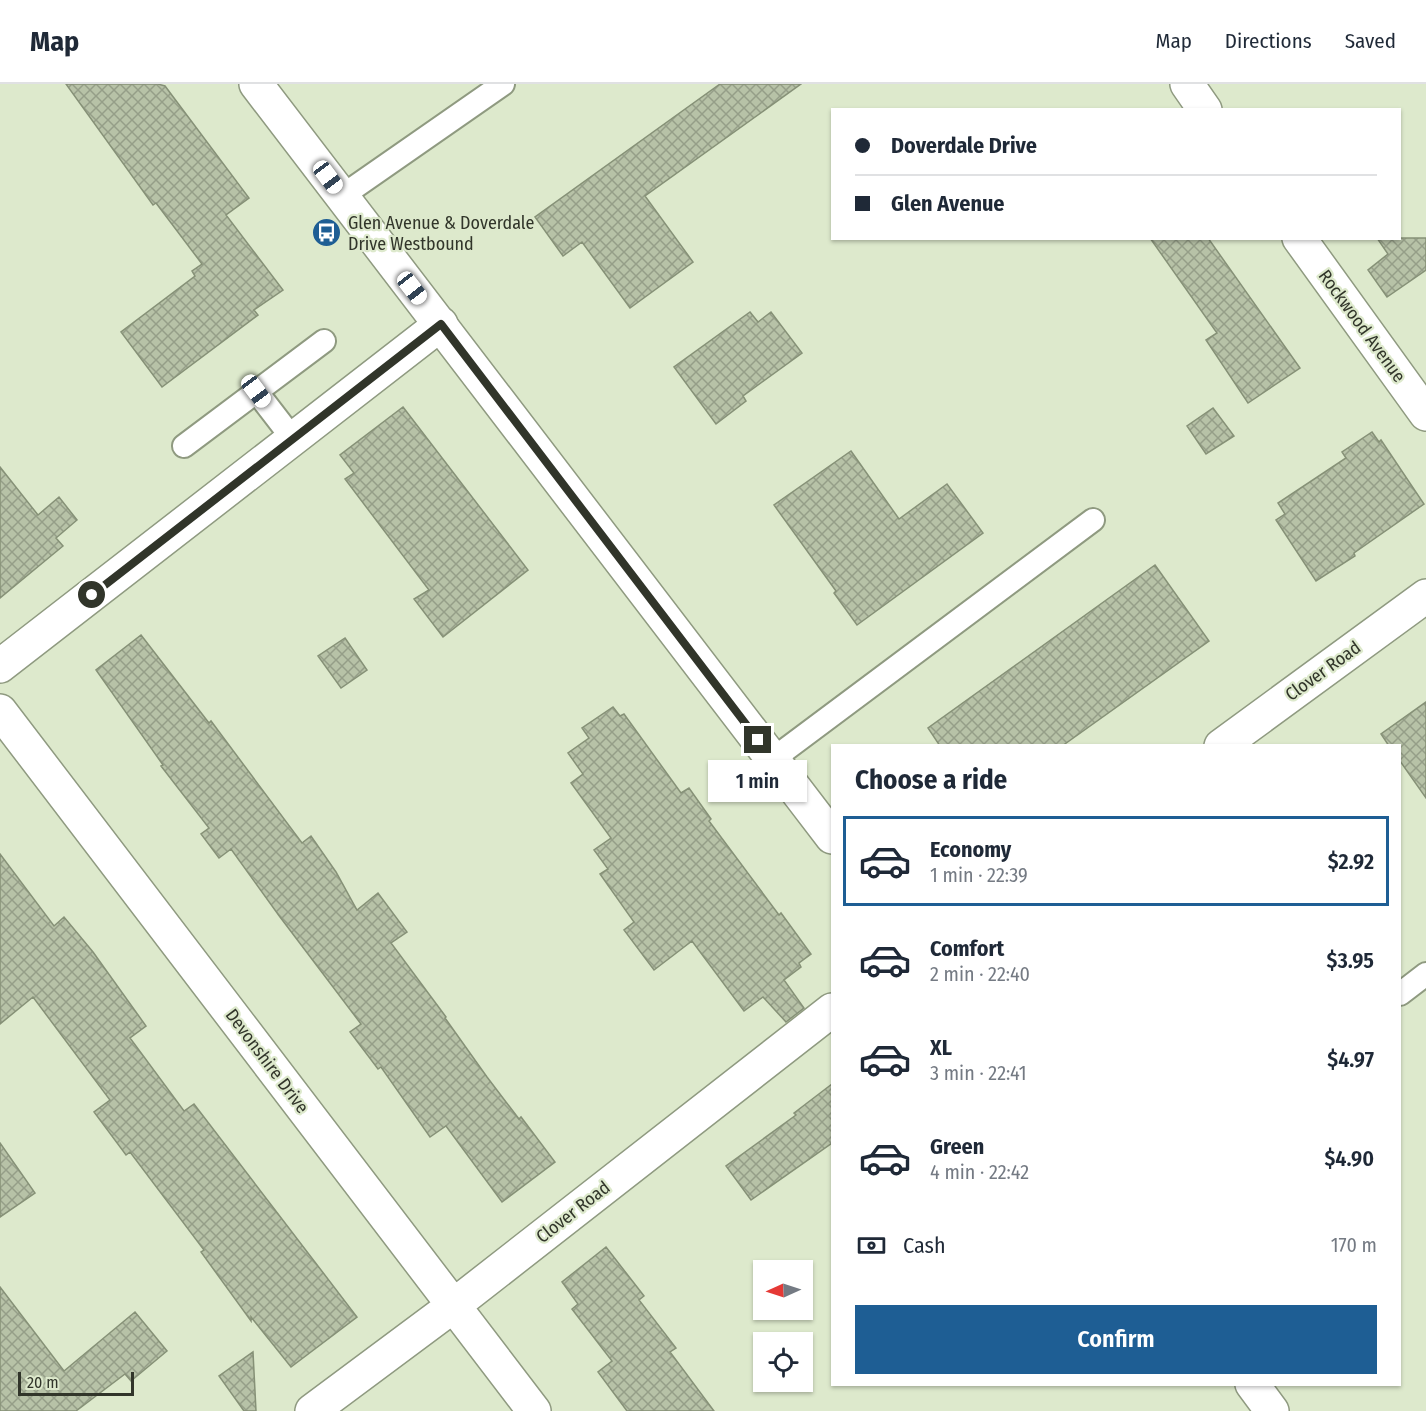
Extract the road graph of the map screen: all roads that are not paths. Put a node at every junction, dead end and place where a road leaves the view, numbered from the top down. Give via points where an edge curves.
1 (256, 84) edge
2 (503, 84) edge
3 (1187, 84) edge
4 (1204, 108) edge
5 (342, 195) junction
6 (1300, 240) edge
7 (441, 324) junction
8 (324, 340) dead end
9 (256, 391) junction
10 (1426, 414) edge
11 (293, 439) junction
12 (183, 446) dead end
13 (1093, 520) dead end
14 (1426, 596) edge
15 (0, 666) edge
16 (0, 711) edge
17 (1224, 744) edge
18 (773, 759) junction
19 (831, 836) edge
20 (1426, 974) edge
21 (1401, 993) edge
22 (831, 1011) edge
23 (453, 1306) junction
24 (1253, 1386) edge
25 (312, 1411) edge
26 (534, 1411) edge
27 (1272, 1411) edge

1 - 5 street
2 - 5 lane
3 - 4 street
5 - 7 street
6 - 10 street, Rockwood Avenue
7 - 11 street
7 - 18 street
8 - 9 lane
9 - 11 lane
9 - 12 lane
11 - 15 street
13 - 18 lane
14 - 17 street, Clover Road
16 - 23 street, Devonshire Drive
18 - 19 street
20 - 21 lane
22 - 23 street, Clover Road
23 - 25 street, Clover Road
23 - 26 street, Devonshire Drive
24 - 27 street

